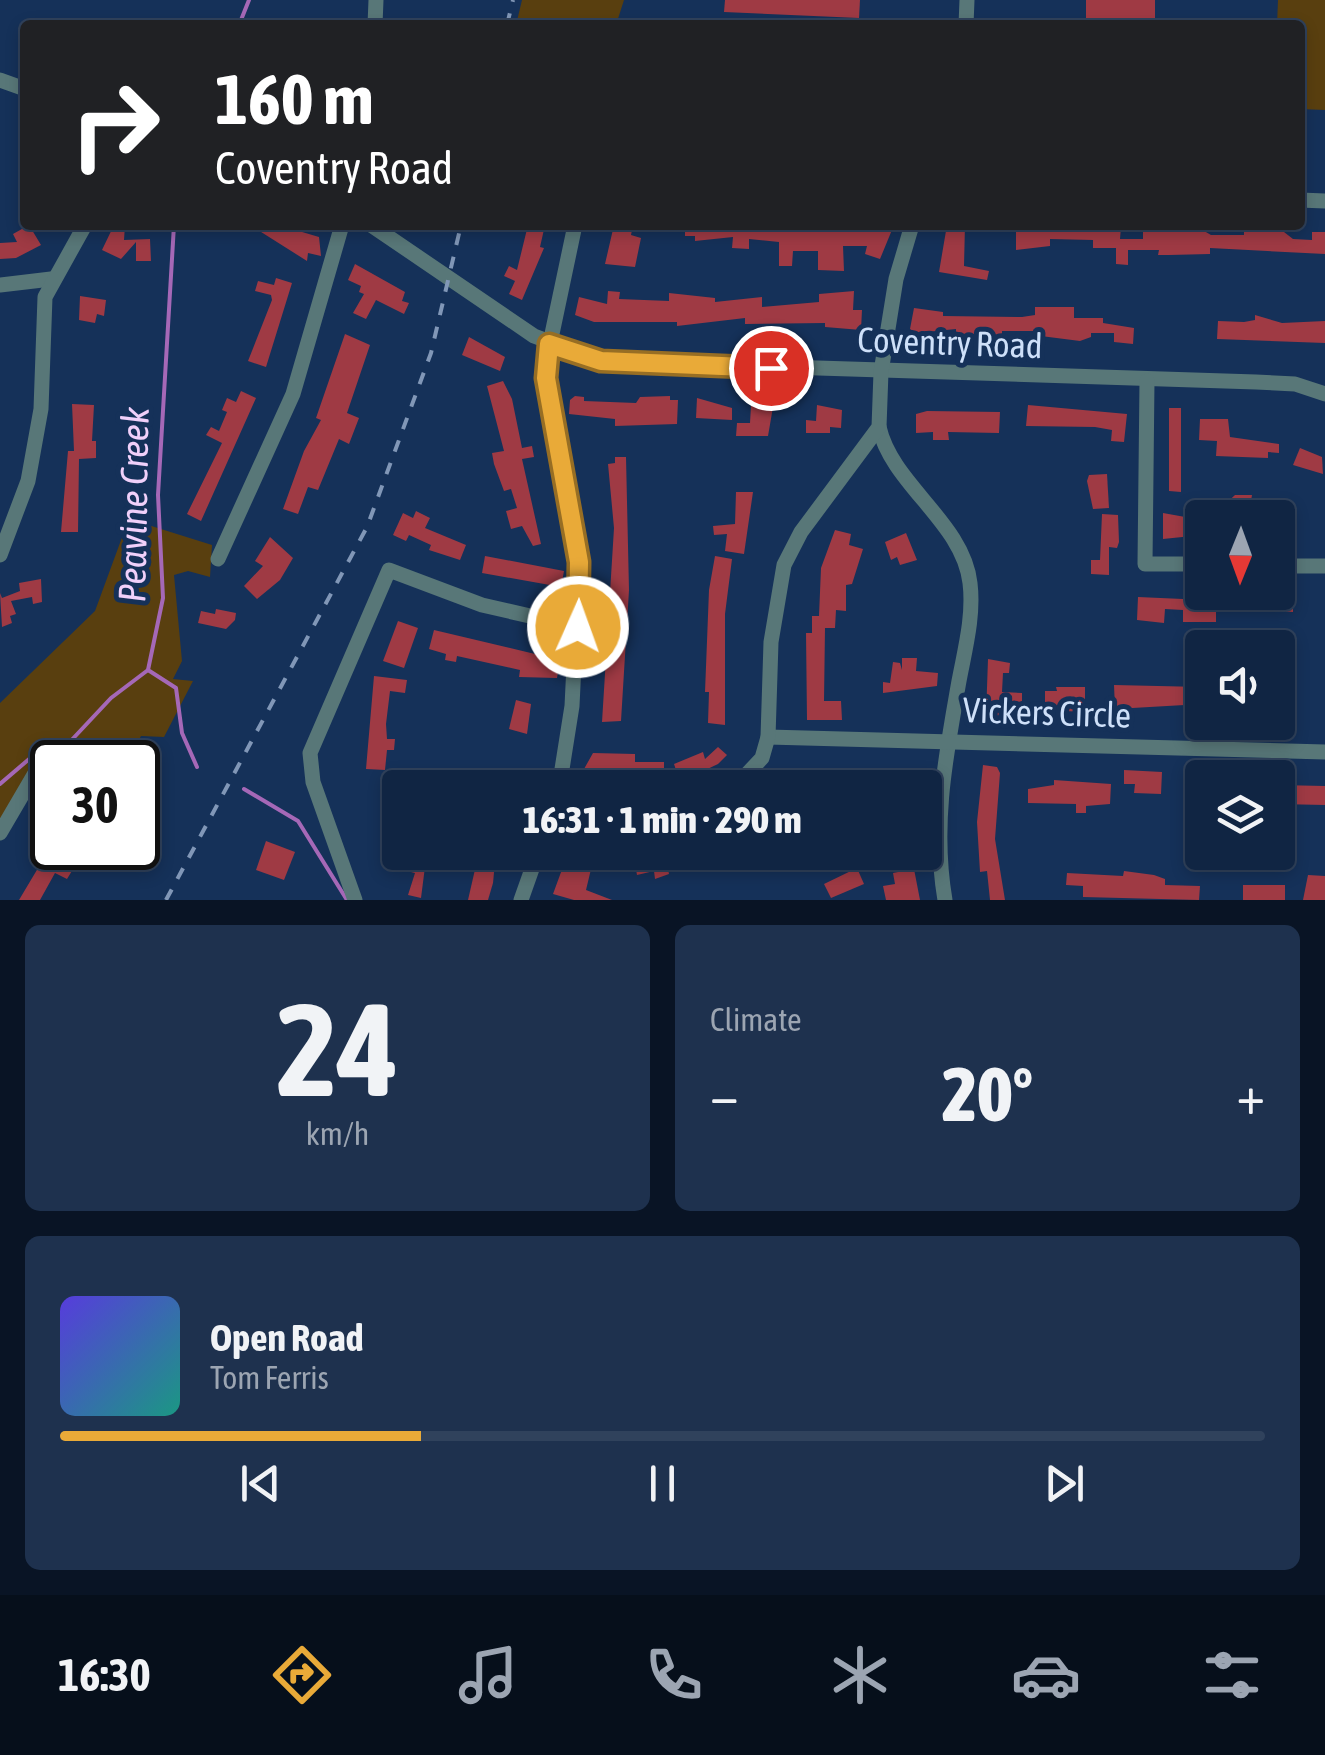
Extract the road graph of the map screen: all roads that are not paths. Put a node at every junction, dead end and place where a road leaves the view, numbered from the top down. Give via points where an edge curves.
1 (82, 230) edge
2 (341, 230) edge
3 (379, 230) edge
4 (574, 230) edge
5 (910, 230) edge
6 (51, 279) junction
7 (0, 285) edge
8 (549, 344) junction
9 (881, 372) junction
10 (1147, 381) junction
11 (1325, 394) edge
12 (879, 427) junction
13 (0, 555) edge
14 (218, 560) dead end
15 (1185, 564) edge
16 (1295, 566) edge
17 (1325, 566) edge
18 (578, 627) junction
19 (768, 737) junction
20 (949, 740) junction
21 (1325, 752) edge
22 (561, 770) edge
23 (751, 770) edge
24 (30, 782) edge
25 (0, 833) edge
26 (532, 870) edge
27 (355, 900) edge
28 (521, 900) edge
29 (945, 900) edge

1 - 6 street
2 - 14 street via 293,394
3 - 8 street, Coventry Road
4 - 8 street
5 - 9 street
6 - 7 street
6 - 13 street via 42,323 42,409 28,480
8 - 9 street, Coventry Road via 618,362
8 - 18 street via 546,378 579,562
9 - 10 street, Coventry Road
9 - 12 street
10 - 11 street, Coventry Road via 1294,384
10 - 15 street via 1145,564
12 - 19 street via 784,565 770,642
12 - 20 street via 888,452 969,574 970,622
16 - 17 street
18 - 22 street
18 - 27 street via 482,605 389,570 310,753
19 - 20 street, Vickers Circle
19 - 23 street
20 - 21 street, Vickers Circle
20 - 29 street via 938,806
24 - 25 street
26 - 28 street

